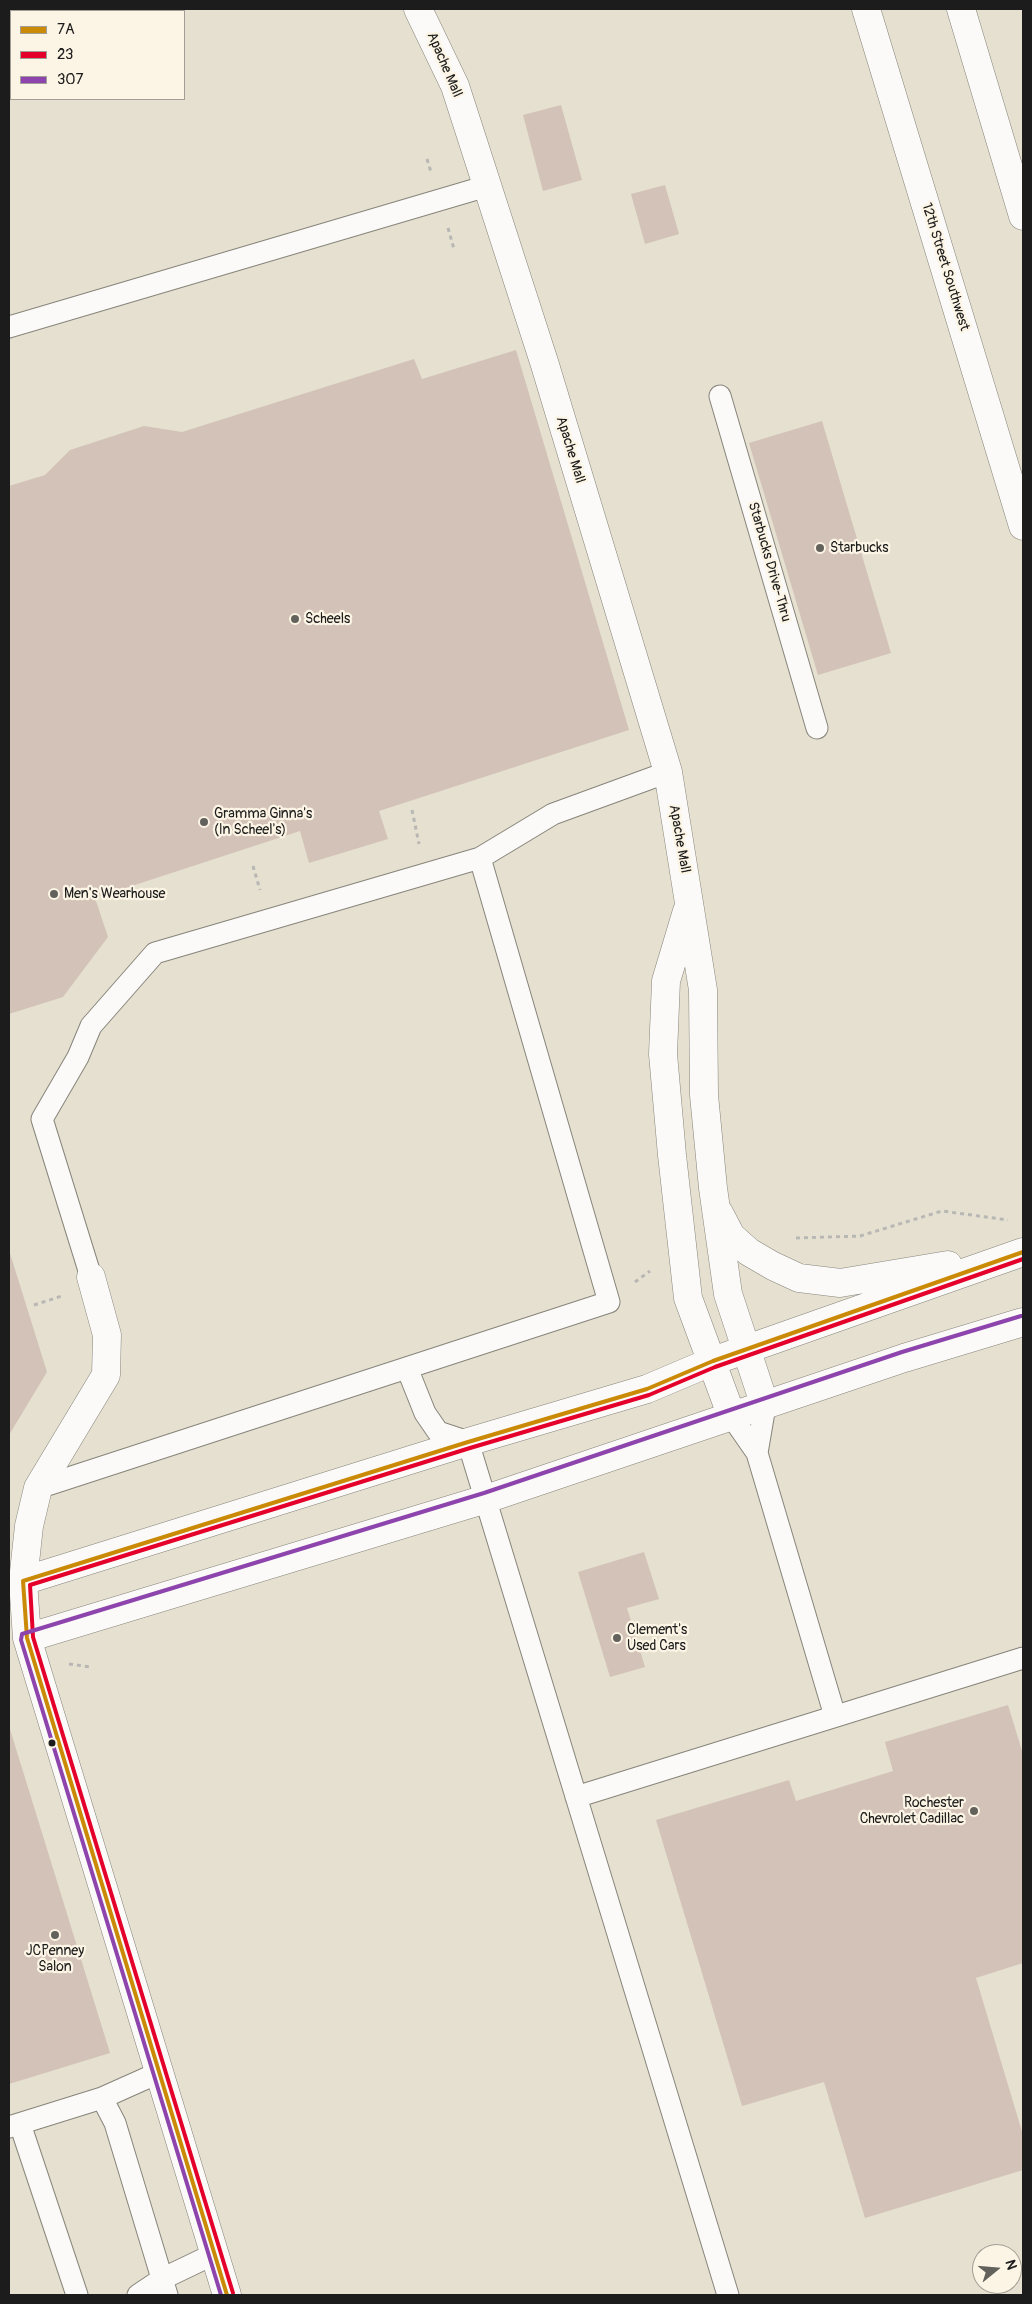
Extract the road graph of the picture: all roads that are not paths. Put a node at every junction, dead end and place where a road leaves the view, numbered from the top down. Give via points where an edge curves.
1 (418, 9) edge
2 (866, 9) edge
3 (961, 9) edge
4 (487, 186) junction
5 (1023, 216) edge
6 (9, 327) edge
7 (720, 396) dead end
8 (1023, 526) edge
9 (817, 728) dead end
10 (668, 772) junction
11 (480, 858) junction
12 (690, 901) junction
13 (715, 1206) junction
14 (1023, 1252) edge
15 (91, 1276) joint
16 (1023, 1322) edge
17 (746, 1350) junction
18 (713, 1361) junction
19 (407, 1368) junction
20 (765, 1406) junction
21 (732, 1417) junction
22 (468, 1442) junction
23 (757, 1453) junction
24 (38, 1488) junction
25 (486, 1499) junction
26 (23, 1580) junction
27 (27, 1638) junction
28 (1023, 1658) edge
29 (835, 1716) junction
30 (576, 1797) junction
31 (158, 2073) junction
32 (102, 2098) junction
33 (14, 2126) edge
34 (214, 2254) junction
35 (164, 2287) edge
36 (77, 2295) edge
37 (138, 2295) edge
38 (227, 2295) edge
39 (728, 2295) edge

1 - 4 street, Apache Mall via 455,86
2 - 8 street, 12th Street Southwest
3 - 5 street
4 - 6 lane
4 - 10 street, Apache Mall via 545,365
7 - 9 lane, Starbucks Drive-Thru
10 - 11 lane via 553,814
10 - 12 street, Apache Mall
11 - 15 lane via 155,953 90,1026 78,1057 42,1118
11 - 19 lane via 609,1302
12 - 13 street, Apache Mall via 703,990 704,1095
12 - 18 street via 666,981 663,1054 688,1298
13 - 14 street via 731,1236 749,1252 799,1278 840,1283
13 - 17 street, Apache Mall via 728,1294
14 - 17 street
15 - 24 street via 107,1335 106,1375
16 - 20 street via 904,1358
17 - 18 street
17 - 20 street, Apache Mall
18 - 21 street
18 - 22 street via 647,1389
19 - 22 lane via 425,1413 438,1432
19 - 24 lane
20 - 21 street
20 - 23 lane
21 - 23 lane
21 - 25 street
22 - 25 lane
22 - 26 street
23 - 29 lane
24 - 26 street via 29,1526
25 - 27 street
25 - 30 lane
26 - 27 street
27 - 31 street
28 - 29 lane
29 - 30 lane
30 - 39 lane
31 - 32 lane
31 - 34 street
32 - 33 lane
32 - 35 lane via 116,2123
33 - 36 lane
34 - 35 lane
34 - 38 street
35 - 37 lane

